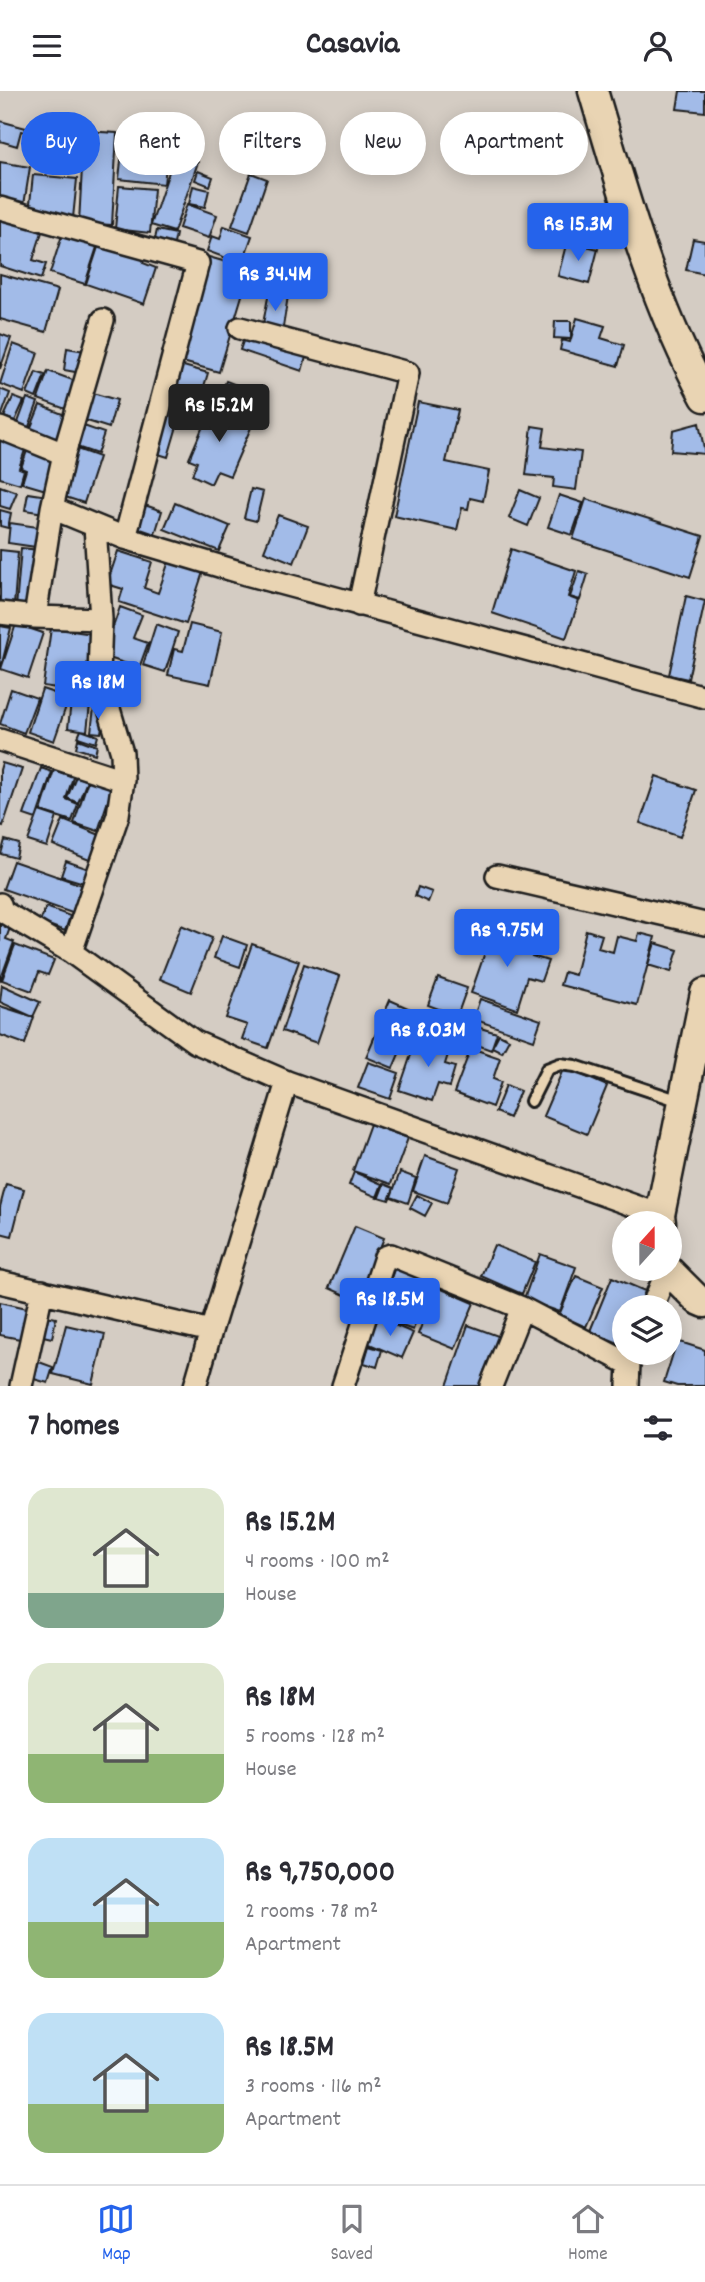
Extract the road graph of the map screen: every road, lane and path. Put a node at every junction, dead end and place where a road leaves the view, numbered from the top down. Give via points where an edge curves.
1 (593, 91) edge
2 (0, 208) edge
3 (103, 320) dead end
4 (240, 328) dead end
5 (705, 397) edge
6 (0, 428) edge
7 (64, 454) junction
8 (51, 508) junction
9 (95, 526) junction
10 (125, 538) junction
11 (359, 605) junction
12 (0, 613) edge
13 (35, 617) junction
14 (101, 619) junction
15 (705, 697) edge
16 (0, 740) edge
17 (123, 781) junction
18 (497, 876) dead end
19 (0, 904) edge
20 (705, 924) edge
21 (71, 952) junction
22 (705, 993) edge
23 (287, 1082) junction
24 (531, 1101) dead end
25 (683, 1102) junction
26 (638, 1211) edge
27 (662, 1211) edge
28 (678, 1281) edge
29 (0, 1282) edge
30 (42, 1291) junction
31 (705, 1303) edge
32 (522, 1308) junction
33 (211, 1331) junction
34 (612, 1349) edge
35 (630, 1365) edge
36 (21, 1386) edge
37 (195, 1386) edge
38 (343, 1386) edge
39 (491, 1386) edge
40 (628, 1386) edge

1 - 5 street via 640,248
2 - 10 street via 198,263
3 - 7 street
4 - 11 street via 408,373
6 - 7 street
7 - 8 street
8 - 9 street
8 - 13 street
9 - 10 street
9 - 14 street
10 - 11 street
11 - 15 street
12 - 13 street
13 - 14 street
14 - 17 street via 99,675 122,753
16 - 17 street
17 - 21 street via 118,815
18 - 20 street
19 - 21 street via 2,911
21 - 23 street via 195,1042
22 - 25 street
23 - 26 street
23 - 33 street
24 - 25 lane via 547,1069 560,1063
25 - 27 street
28 - 31 street
29 - 30 street
30 - 33 street
30 - 36 street
32 - 34 street
32 - 38 street via 391,1255 385,1257
32 - 39 street
33 - 37 street
35 - 40 street

